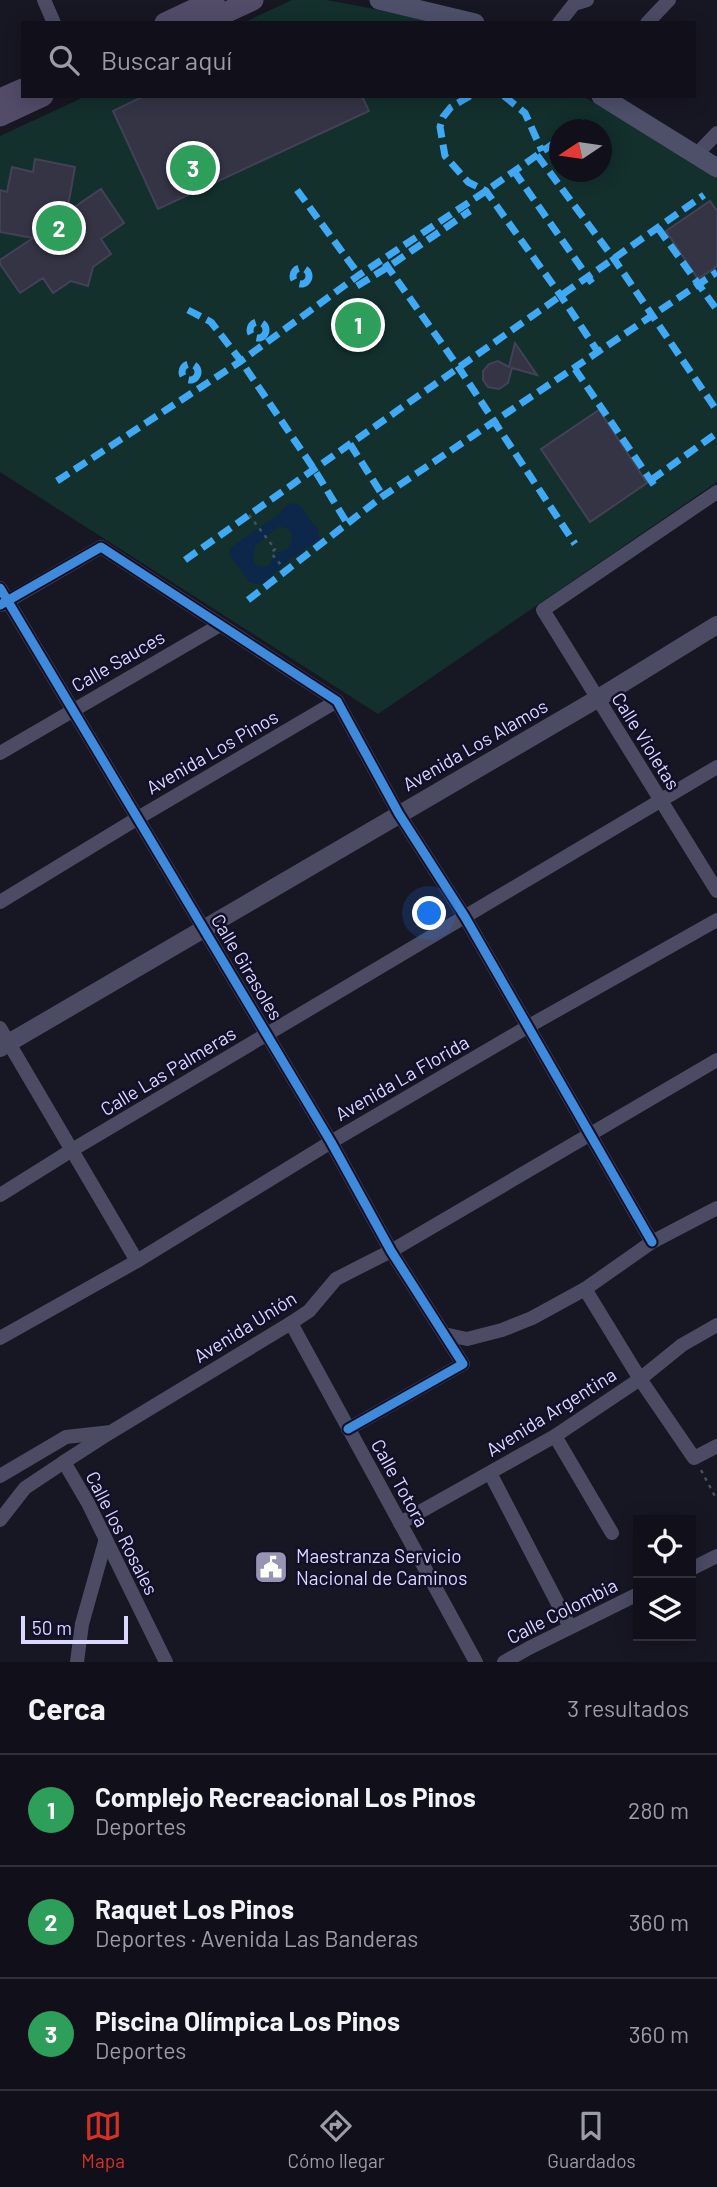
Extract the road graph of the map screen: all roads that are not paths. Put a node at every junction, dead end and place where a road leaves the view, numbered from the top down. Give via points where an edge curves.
1 (44, 0) edge
2 (214, 0) edge
3 (253, 0) edge
4 (379, 0) edge
5 (587, 0) edge
6 (669, 0) edge
7 (53, 21) edge
8 (169, 21) edge
9 (207, 21) edge
10 (467, 21) edge
11 (561, 21) edge
12 (649, 21) edge
13 (21, 90) edge
14 (39, 98) edge
15 (604, 98) edge
16 (0, 99) edge
17 (0, 116) edge
18 (717, 133) edge
19 (696, 155) junction
20 (717, 168) edge
21 (717, 492) edge
22 (0, 587) edge
23 (4, 603) edge
24 (220, 625) junction
25 (717, 625) edge
26 (597, 699) junction
27 (337, 701) junction
28 (72, 709) junction
29 (0, 753) edge
30 (717, 767) edge
31 (660, 801) junction
32 (399, 814) junction
33 (138, 818) junction
34 (717, 891) edge
35 (0, 902) edge
36 (465, 917) junction
37 (717, 920) edge
38 (203, 928) junction
39 (529, 1026) junction
40 (267, 1034) junction
41 (3, 1039) edge
42 (717, 1060) edge
43 (590, 1135) junction
44 (331, 1142) junction
45 (72, 1150) junction
46 (0, 1195) edge
47 (717, 1208) edge
48 (652, 1242) junction
49 (391, 1251) junction
50 (137, 1261) junction
51 (585, 1289) junction
52 (291, 1323) junction
53 (717, 1325) edge
54 (444, 1334) junction
55 (0, 1338) edge
56 (640, 1379) junction
57 (348, 1429) junction
58 (106, 1435) junction
59 (555, 1436) junction
60 (717, 1446) edge
61 (64, 1462) junction
62 (490, 1473) junction
63 (0, 1476) edge
64 (0, 1520) edge
65 (400, 1523) junction
66 (612, 1533) dead end
67 (106, 1542) junction
68 (717, 1556) edge
69 (696, 1566) edge
70 (633, 1596) edge
71 (570, 1627) junction
72 (77, 1662) edge
73 (166, 1662) edge
74 (475, 1662) edge
75 (504, 1662) edge

1 - 7 street
2 - 8 main road
3 - 9 main road
4 - 10 main road
5 - 11 street via 574,4
6 - 12 street
13 - 16 main road
14 - 17 main road
15 - 19 main road
18 - 19 street
19 - 20 main road
21 - 26 street, Calle Violetas via 543,610
22 - 23 street, Calle Girasoles
23 - 24 street via 101,547
23 - 28 street, Calle Girasoles
24 - 27 street
24 - 28 street, Calle Sauces
25 - 26 street, Avenida Los Alamos
26 - 31 street, Calle Violetas
26 - 32 street, Avenida Los Alamos
27 - 32 street
27 - 33 street, Avenida Los Pinos
28 - 29 street, Calle Sauces
28 - 33 street, Calle Girasoles
30 - 31 street, Calle Las Palmeras
31 - 34 street, Calle Violetas
31 - 36 street, Calle Las Palmeras
32 - 36 street
32 - 38 street, Avenida Los Alamos
33 - 35 street, Avenida Los Pinos
33 - 38 street, Calle Girasoles
36 - 39 street
36 - 40 street, Calle Las Palmeras
37 - 39 street, Avenida La Florida
38 - 40 street, Calle Girasoles
38 - 41 street, Avenida Los Alamos
39 - 43 street
39 - 44 street, Avenida La Florida
40 - 44 street, Calle Girasoles
40 - 45 street, Calle Las Palmeras
41 - 45 street
42 - 43 street, Avenida Unión
43 - 48 street
43 - 49 street, Avenida Unión
44 - 49 street, Calle Girasoles
44 - 50 street, Avenida La Florida
45 - 46 street, Calle Las Palmeras
45 - 50 street
47 - 48 street
48 - 51 street
49 - 52 street, Avenida Unión via 336,1279 309,1311
49 - 54 street, Calle Girasoles
50 - 55 street, Avenida La Florida
51 - 54 street via 502,1330 467,1339
51 - 56 street
52 - 57 street, Calle Totora
52 - 58 street, Avenida Unión
53 - 56 street, Avenida Argentina via 682,1345
54 - 57 street, Calle Girasoles via 463,1364
56 - 59 street, Avenida Argentina
56 - 60 street via 694,1458
57 - 65 street, Calle Totora
58 - 61 street, Calle los Rosales
58 - 63 street, Avenida Unión via 66,1437
59 - 62 street, Avenida Argentina
59 - 66 street
61 - 64 street via 25,1488
61 - 67 street, Calle los Rosales
62 - 65 street, Avenida Argentina
62 - 71 street
65 - 74 street, Calle Totora
67 - 72 street via 82,1624
67 - 73 street, Calle los Rosales
68 - 69 street
70 - 71 street, Calle Colombia
71 - 75 street, Calle Colombia

